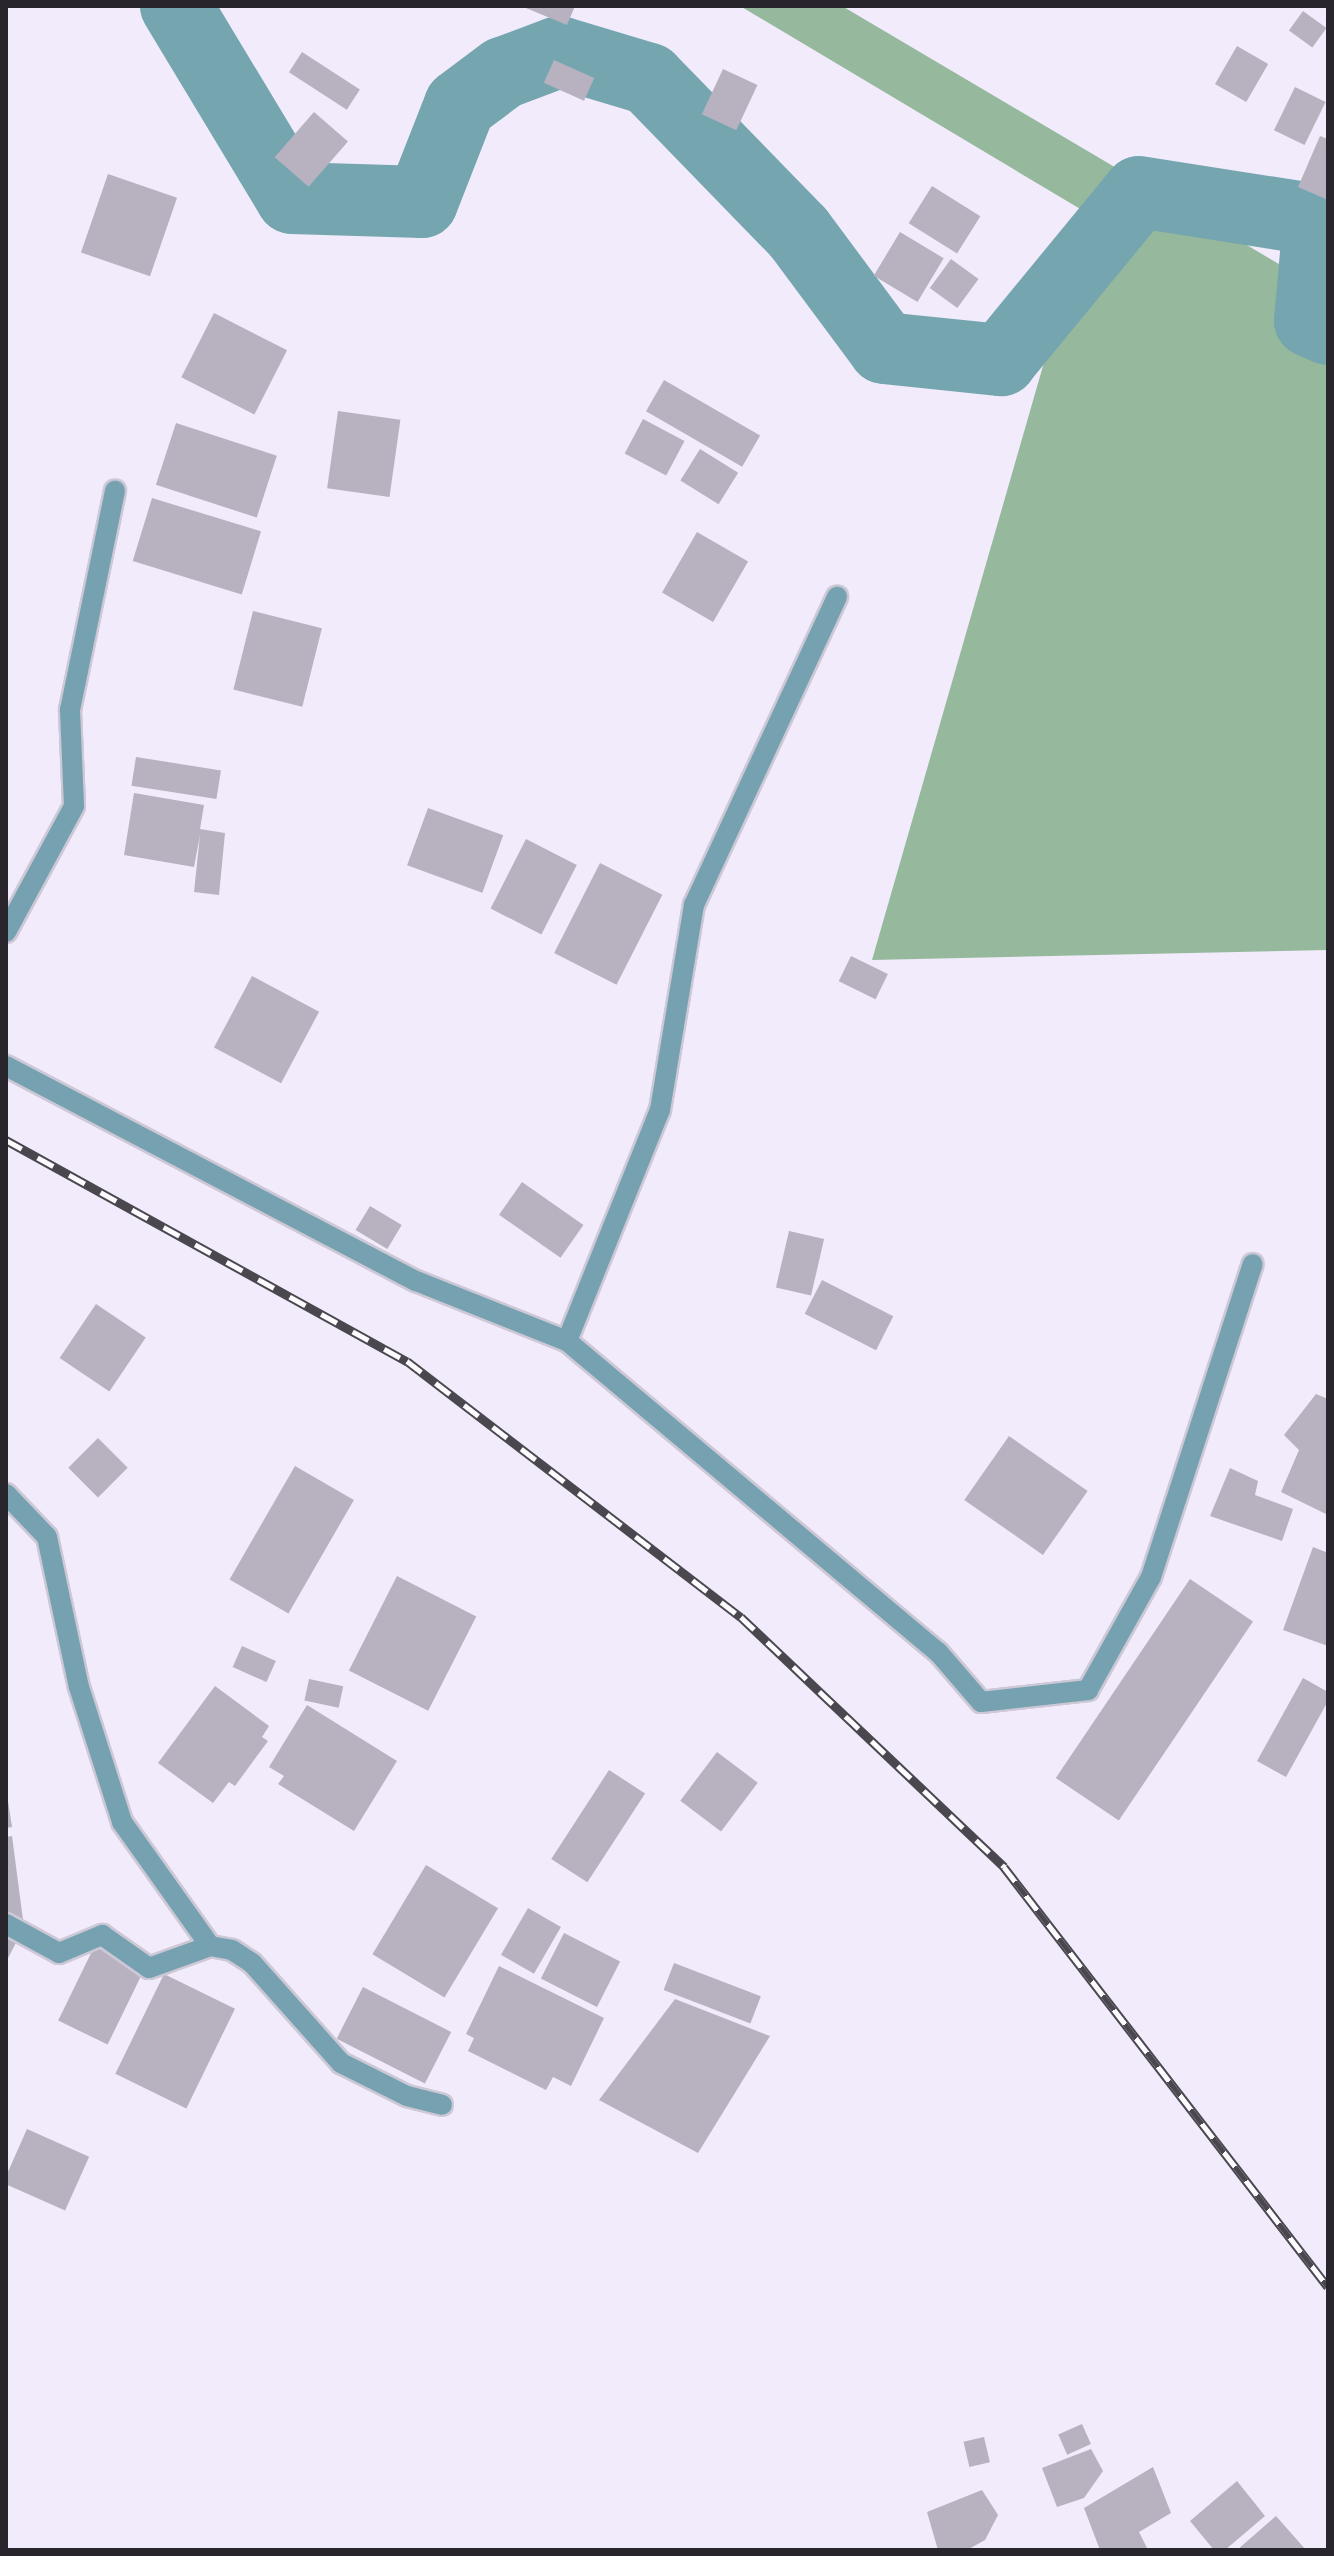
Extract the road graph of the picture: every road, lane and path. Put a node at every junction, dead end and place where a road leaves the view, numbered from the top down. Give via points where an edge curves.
1 (115, 491) dead end
2 (837, 597) dead end
3 (6, 932) edge
4 (6, 1066) edge
5 (1253, 1264) dead end
6 (567, 1341) junction
7 (6, 1494) edge
8 (6, 1924) edge
9 (210, 1946) junction
10 (442, 2105) dead end

1 - 3 street via 70,710 74,806
2 - 6 street via 694,905 660,1110
4 - 6 street via 416,1281
5 - 6 street via 1151,1577 1088,1690 981,1702 938,1652
7 - 9 street via 47,1537 79,1687 122,1822
8 - 9 street via 59,1953 102,1935 149,1968
9 - 10 street via 232,1950 252,1963 341,2063 407,2096

